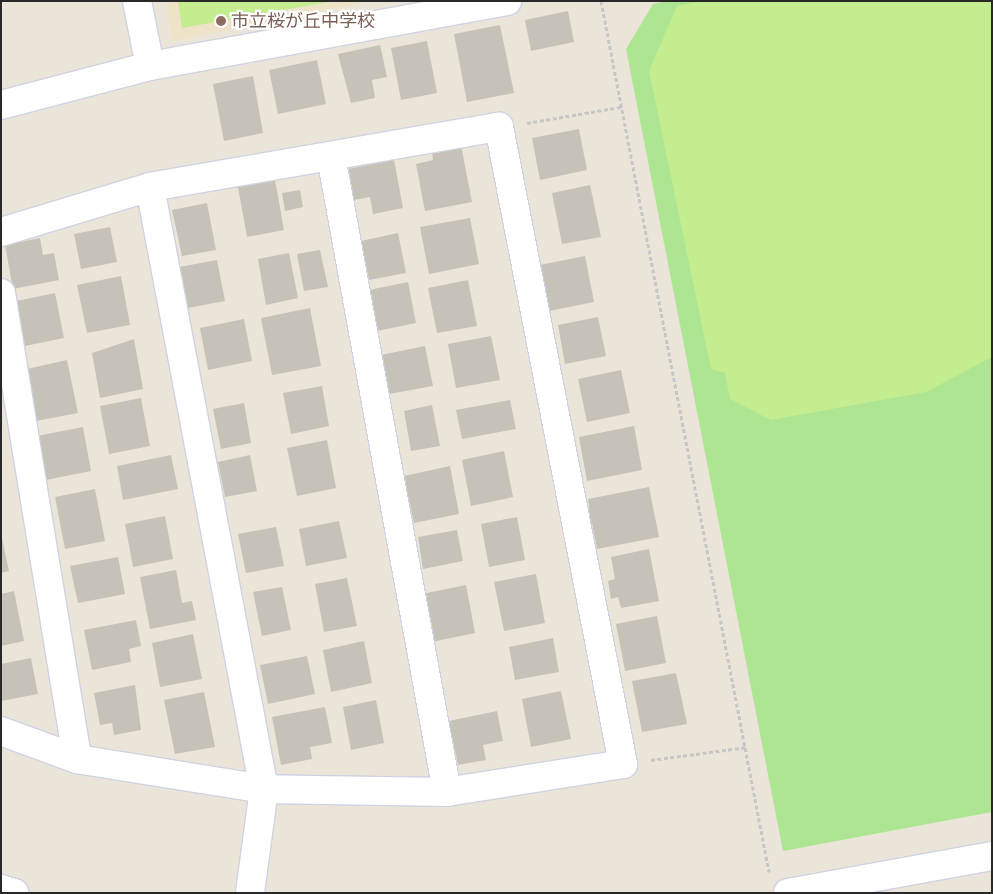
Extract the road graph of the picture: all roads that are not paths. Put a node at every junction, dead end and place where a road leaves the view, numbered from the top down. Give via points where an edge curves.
1 (137, 1) edge
2 (507, 1) edge
3 (150, 66) junction
4 (1, 105) edge
5 (331, 156) junction
6 (150, 187) junction
7 (1, 232) edge
8 (1, 293) edge
9 (1, 731) edge
10 (77, 759) junction
11 (264, 789) junction
12 (447, 792) junction
13 (992, 856) edge
14 (778, 884) edge
15 (1, 889) edge
16 (14, 893) edge
17 (250, 893) edge

1 - 3 street
2 - 3 street
3 - 4 street
5 - 6 street
5 - 12 street
5 - 12 street via 499,127 623,764
6 - 7 street
6 - 11 street
8 - 10 street
9 - 10 street
10 - 11 street
11 - 12 street
11 - 17 street
13 - 14 street
15 - 16 street

